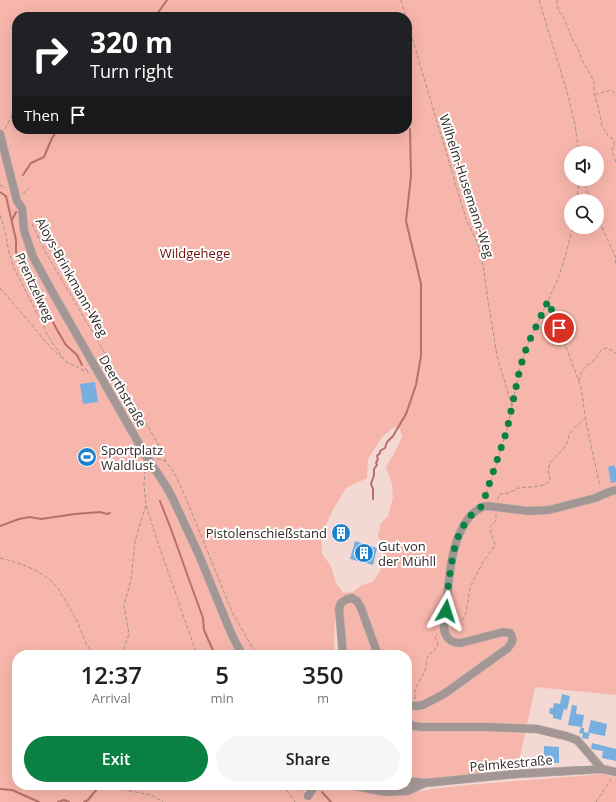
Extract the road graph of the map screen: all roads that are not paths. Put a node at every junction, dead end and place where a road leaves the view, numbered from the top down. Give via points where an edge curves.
1 (0, 135) edge
2 (616, 490) edge
3 (240, 650) edge
4 (343, 650) edge
5 (376, 650) edge
6 (412, 706) edge
7 (412, 725) edge
8 (602, 769) junction
9 (616, 772) edge
10 (412, 782) edge
11 (425, 783) junction
12 (412, 789) edge
13 (312, 790) edge
14 (375, 790) edge
15 (410, 790) edge
16 (308, 796) road end

1 - 3 street, Deerthstraße via 22,208 24,230 34,257 148,460 173,499
2 - 6 street via 549,510 528,511 482,506 470,517 457,538 448,584 446,637 456,643 462,643 503,632 510,633 513,642 444,694 423,705
4 - 5 street via 339,609 341,602 352,598 361,608
7 - 8 street via 537,729 577,740
8 - 9 street, Pelmkestraße
8 - 11 street, Pelmkestraße
10 - 11 street, Pelmkestraße
11 - 12 street
13 - 16 street
14 - 15 street

